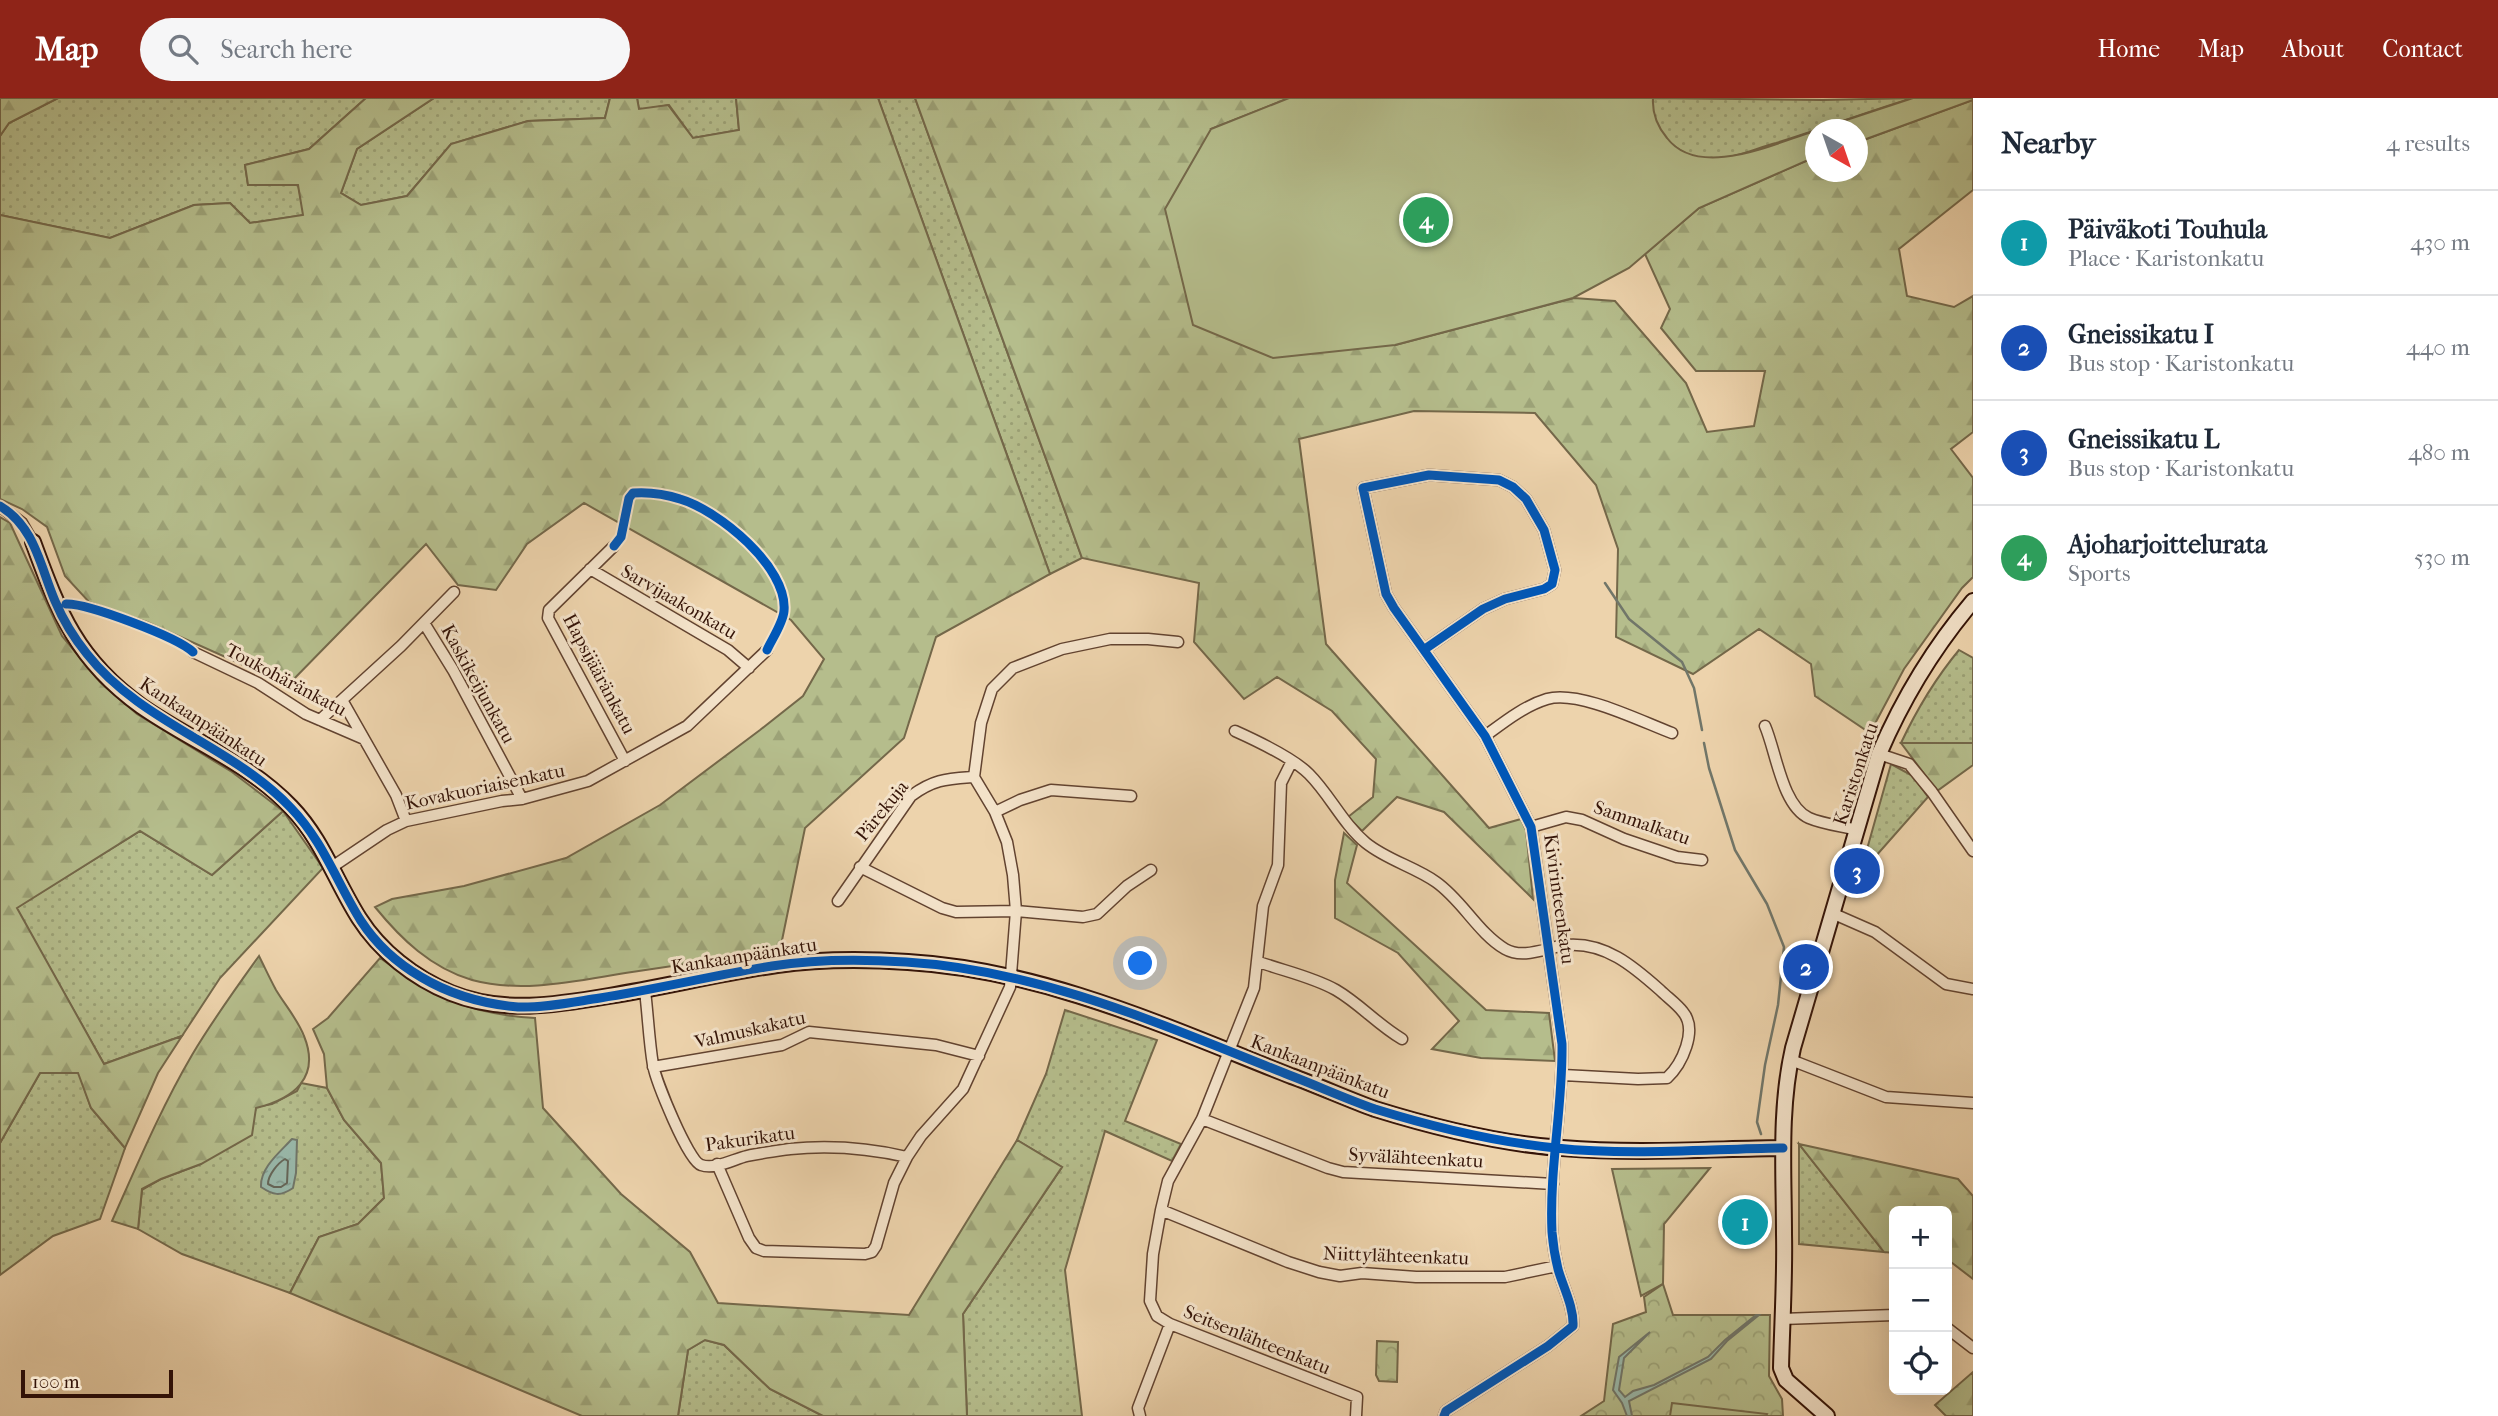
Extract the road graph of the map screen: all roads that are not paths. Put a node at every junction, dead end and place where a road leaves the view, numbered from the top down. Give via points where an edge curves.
1 (0, 506) edge
2 (33, 542) joint
3 (614, 546) dead end
4 (590, 569) junction
5 (454, 592) dead end
6 (1973, 601) edge
7 (424, 623) junction
8 (1178, 642) dead end
9 (1425, 649) junction
10 (767, 650) dead end
11 (193, 652) dead end
12 (749, 667) junction
13 (342, 700) junction
14 (320, 720) junction
15 (1765, 726) dead end
16 (1235, 732) dead end
17 (1672, 733) dead end
18 (1485, 736) junction
19 (364, 739) junction
20 (1879, 754) junction
21 (625, 761) junction
22 (1293, 761) junction
23 (974, 777) junction
24 (1130, 796) dead end
25 (522, 799) junction
26 (995, 813) junction
27 (406, 821) junction
28 (1531, 827) junction
29 (1857, 830) junction
30 (1973, 850) edge
31 (1702, 860) dead end
32 (332, 867) junction
33 (860, 867) junction
34 (1151, 870) dead end
35 (838, 901) dead end
36 (1016, 911) junction
37 (1834, 914) junction
38 (1548, 949) junction
39 (1259, 961) junction
40 (1010, 976) junction
41 (1973, 989) edge
42 (645, 991) junction
43 (1402, 1039) dead end
44 (1229, 1051) junction
45 (979, 1056) junction
46 (1791, 1060) junction
47 (653, 1067) junction
48 (1563, 1075) junction
49 (1973, 1103) edge
50 (1202, 1119) junction
51 (1556, 1148) junction
52 (1783, 1148) junction
53 (907, 1157) junction
54 (717, 1164) junction
55 (1553, 1184) junction
56 (1161, 1210) junction
57 (1557, 1266) junction
58 (1889, 1315) edge
59 (1782, 1319) junction
60 (1170, 1324) junction
61 (1952, 1332) edge
62 (1973, 1348) edge
63 (1140, 1416) edge
64 (1356, 1416) edge
65 (1444, 1416) edge
66 (1827, 1416) edge

1 - 2 street, Kankaanpäänkatu via 22,523
2 - 32 street, Kankaanpäänkatu via 62,617 94,663 139,705 266,784 305,822
3 - 4 street, Hapsijääränkatu
4 - 12 street, Sarvijaakonkatu
4 - 21 street, Hapsijääränkatu via 549,610 548,618
5 - 7 street, Kaskikeijunkatu
6 - 20 street, Karistonkatu via 1916,679
7 - 13 street, Kaskikeijunkatu
7 - 25 street, Kaskikeijunkatu
8 - 23 street via 1110,639 1062,649 1013,668 992,689 981,723
9 - 9 street, Kivirinteenkatu via 1483,609 1552,584 1555,570 1544,530 1513,486 1499,480 1429,475 1363,488 1386,594
9 - 18 street, Kivirinteenkatu
10 - 12 street, Kovakuoriaisenkatu
11 - 14 street, Toukohäränkatu
12 - 21 street, Kovakuoriaisenkatu via 687,726
13 - 14 street, Kaskikeijunkatu
13 - 19 street, Toukohäränkatu
14 - 19 street, Toukohäränkatu
15 - 29 street via 1783,783 1800,812
16 - 22 street
17 - 18 street via 1575,697 1549,698 1530,706
18 - 28 street, Kivirinteenkatu
19 - 27 street, Toukohäränkatu
20 - 29 street, Karistonkatu
20 - 30 street via 1909,764
21 - 25 street, Kovakuoriaisenkatu via 588,781
22 - 38 street via 1367,844 1436,882 1497,943 1514,952
22 - 39 street, Seitsenlähteenkatu via 1281,783 1278,865 1263,906
23 - 26 street
23 - 33 street, Pärekuja via 943,779 911,796
24 - 26 street via 1051,790
25 - 27 street, Kovakuoriaisenkatu
26 - 36 street via 1007,842
27 - 32 street, Kovakuoriaisenkatu
28 - 31 street, Sammalkatu via 1566,817 1582,820 1677,857
28 - 38 street, Kivirinteenkatu
29 - 37 street, Karistonkatu
32 - 42 street, Kankaanpäänkatu via 359,918 384,948 414,973 454,994 525,1007
33 - 35 street, Pärekuja
33 - 36 street via 956,912
34 - 36 street via 1097,914 1083,917
36 - 40 street
37 - 41 street via 1875,932 1946,984
37 - 46 street, Karistonkatu
38 - 48 street, Kivirinteenkatu
38 - 48 street via 1588,946 1610,953 1663,993 1690,1025 1679,1063 1667,1078
39 - 43 street via 1333,989
39 - 44 street, Seitsenlähteenkatu via 1254,988
40 - 42 street, Kankaanpäänkatu via 907,962 814,961
40 - 44 street, Kankaanpäänkatu via 1071,992
40 - 45 street via 1010,987
42 - 47 street, Pakurikatu
44 - 50 street, Seitsenlähteenkatu
44 - 51 street, Kankaanpäänkatu via 1375,1109
45 - 47 street, Valmuskakatu via 936,1045 809,1032 782,1045
45 - 53 street via 963,1089
46 - 49 street via 1886,1097
46 - 52 street, Karistonkatu via 1782,1118
47 - 54 street, Pakurikatu via 692,1158 697,1164
48 - 51 street, Kivirinteenkatu
50 - 55 street, Syvälähteenkatu via 1343,1172
50 - 56 street, Seitsenlähteenkatu via 1168,1181
51 - 52 street, Kankaanpäänkatu via 1643,1152
51 - 55 street, Kivirinteenkatu
52 - 59 street, Karistonkatu
53 - 54 street, Pakurikatu via 838,1147 790,1149
53 - 54 street via 894,1183 876,1246 865,1254 756,1248
55 - 57 street, Kivirinteenkatu
56 - 57 street, Niittylähteenkatu via 1288,1262 1340,1276 1505,1277
56 - 60 street, Seitsenlähteenkatu via 1150,1301 1157,1316
57 - 65 street, Kivirinteenkatu via 1573,1326
58 - 59 street
59 - 66 street, Karistonkatu via 1781,1368 1786,1380
60 - 63 street via 1138,1408
60 - 64 street, Seitsenlähteenkatu via 1357,1397
61 - 62 street

